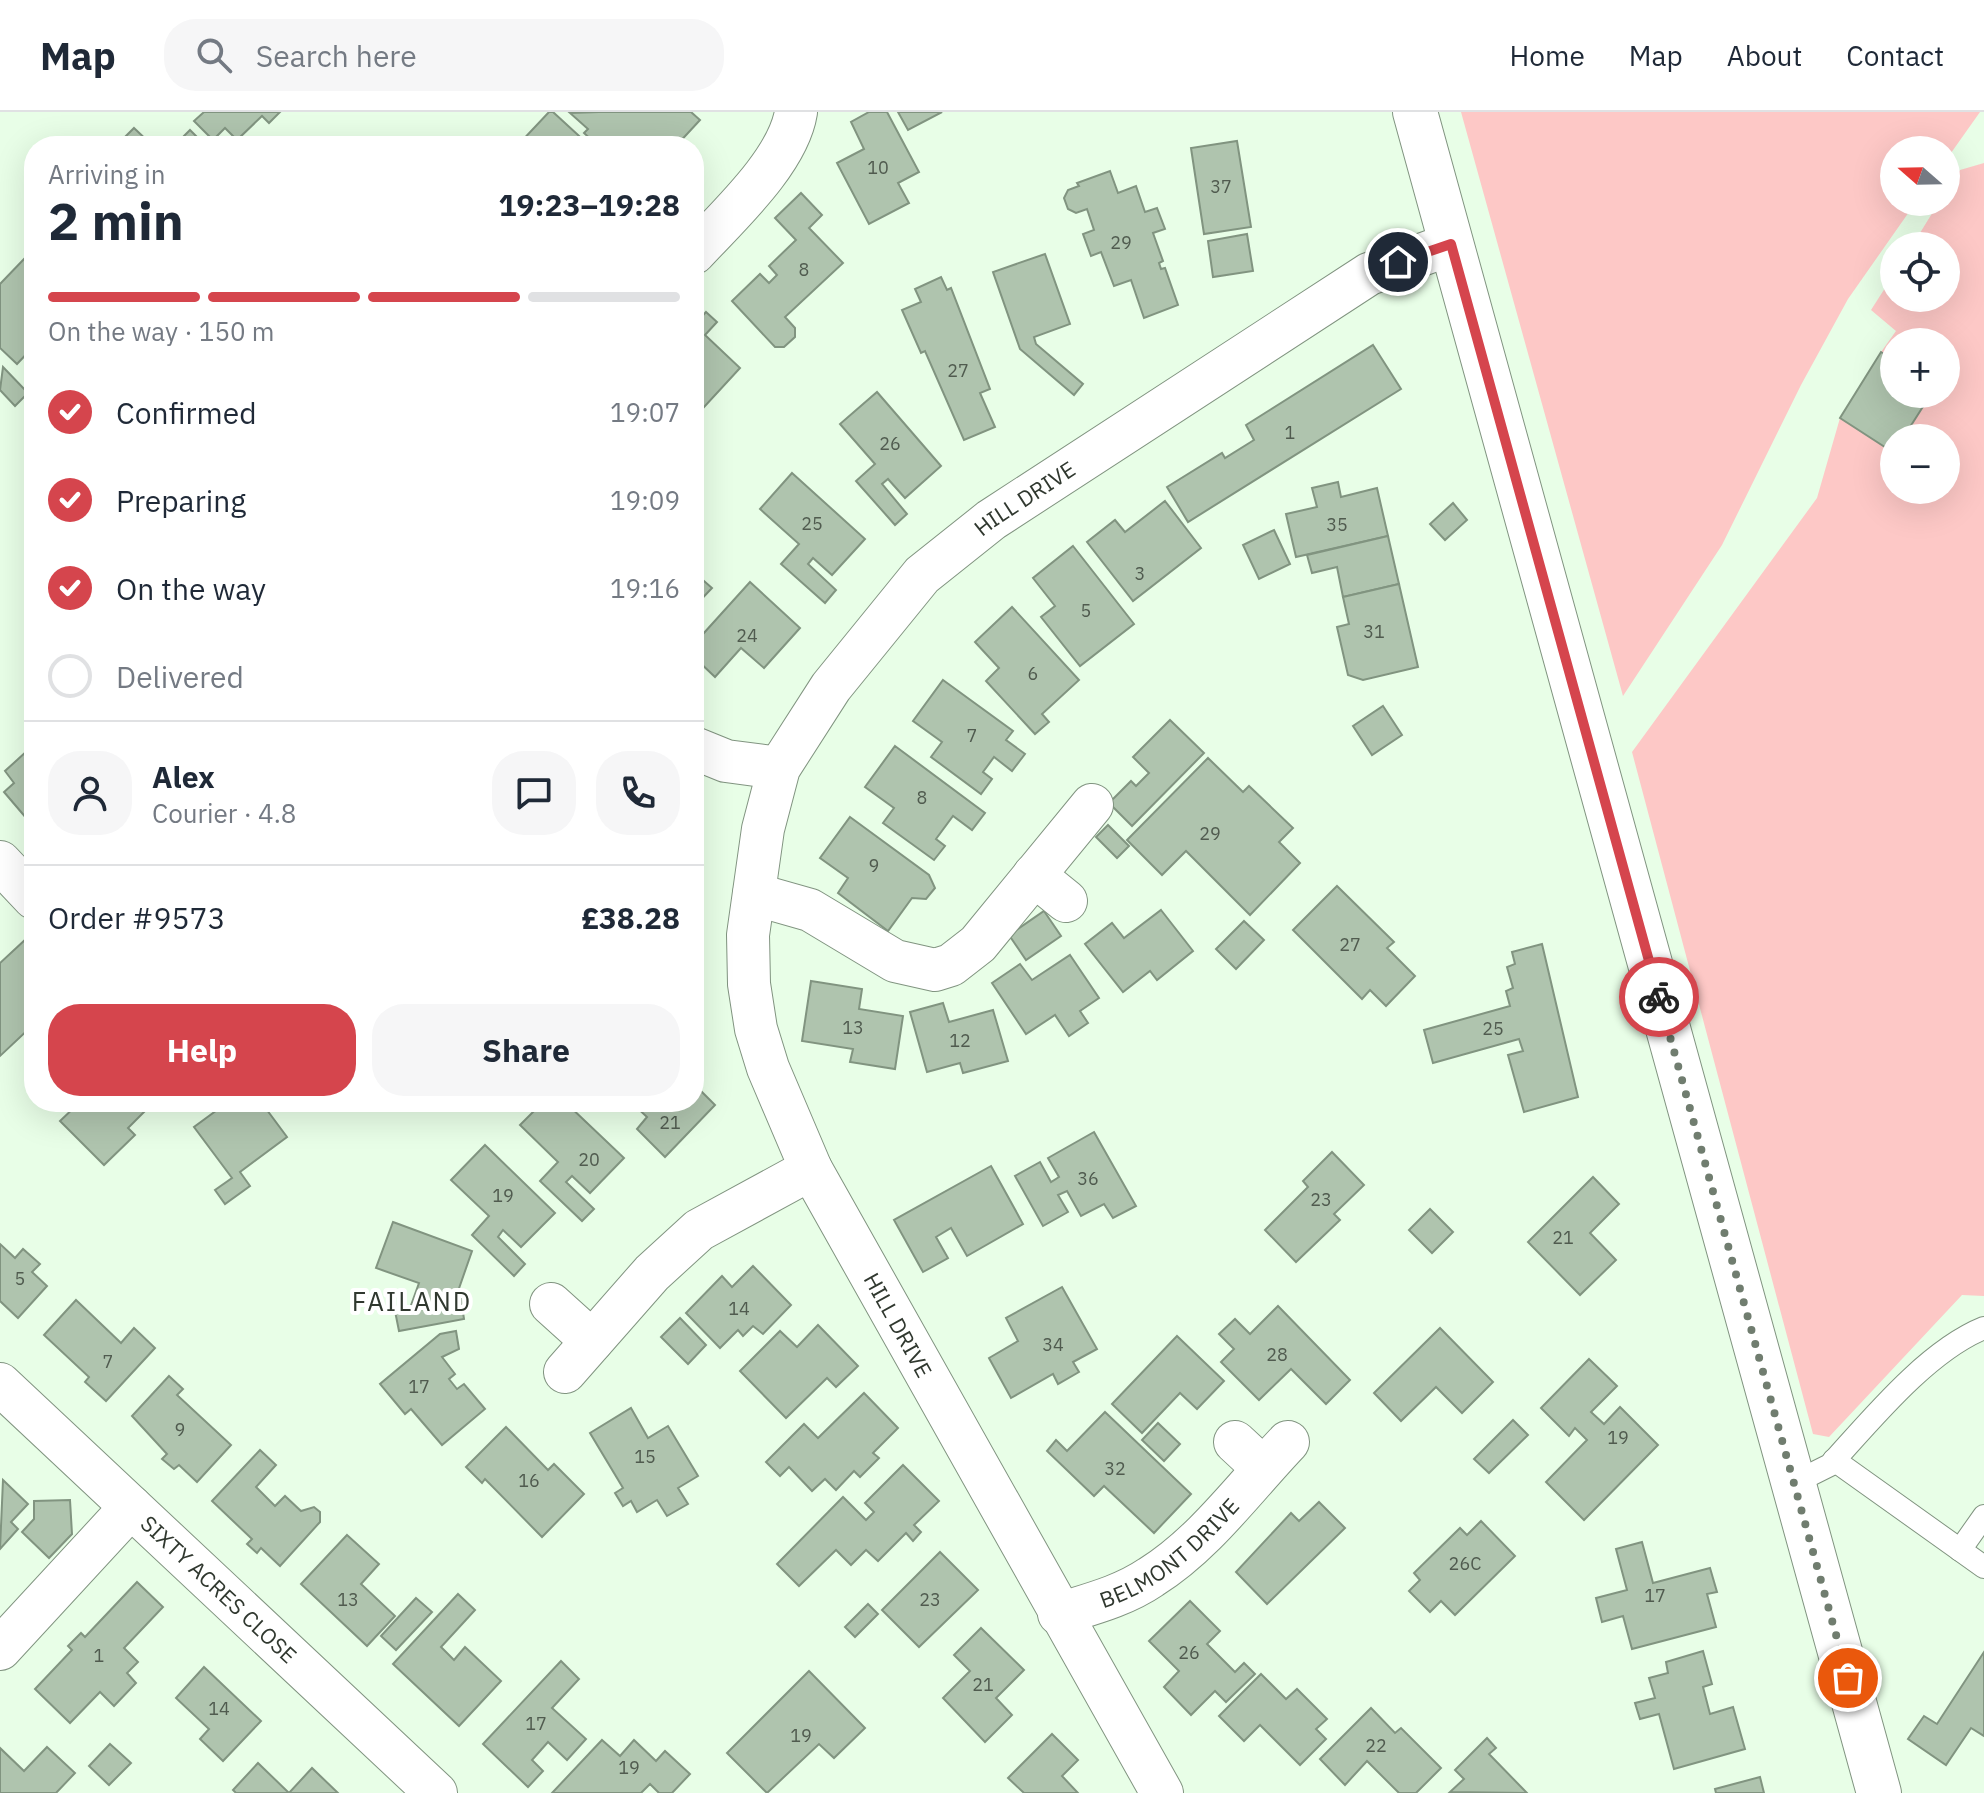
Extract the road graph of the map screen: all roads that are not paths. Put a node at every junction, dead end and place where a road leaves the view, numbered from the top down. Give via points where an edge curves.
1 (796, 112) edge
2 (1415, 112) edge
3 (704, 242) edge
4 (1451, 244) junction
5 (704, 752) edge
6 (779, 768) junction
7 (1092, 805) dead end
8 (0, 862) edge
9 (24, 887) edge
10 (754, 894) junction
11 (811, 1169) junction
12 (551, 1304) dead end
13 (1984, 1328) edge
14 (592, 1341) junction
15 (565, 1372) dead end
16 (0, 1384) edge
17 (1262, 1451) dead end
18 (1834, 1460) junction
19 (1792, 1477) junction
20 (131, 1507) junction
21 (1984, 1516) edge
22 (1960, 1550) junction
23 (1984, 1567) edge
24 (1059, 1614) junction
25 (0, 1649) edge
26 (436, 1793) edge
27 (1162, 1793) edge
28 (1879, 1793) edge

1 - 3 street via 787,138 751,191
2 - 4 main road
4 - 6 street, HILL DRIVE via 1369,274 991,520 922,575 873,631
4 - 19 main road
5 - 6 street via 726,761
6 - 10 street, HILL DRIVE
7 - 10 street via 1050,888 966,956 935,970 895,961 810,910
8 - 9 street
10 - 11 street, HILL DRIVE via 748,935 756,1029
11 - 14 street via 699,1230
11 - 24 street, HILL DRIVE
12 - 14 street
13 - 18 lane via 1952,1344 1924,1368
14 - 15 street
16 - 20 street, SIXTY ACRES CLOSE
17 - 24 street, BELMONT DRIVE via 1188,1547 1152,1577 1118,1595
18 - 19 lane via 1812,1474
18 - 22 lane
19 - 28 main road
20 - 25 street
20 - 26 street, SIXTY ACRES CLOSE
21 - 22 lane
22 - 23 lane
24 - 27 street

